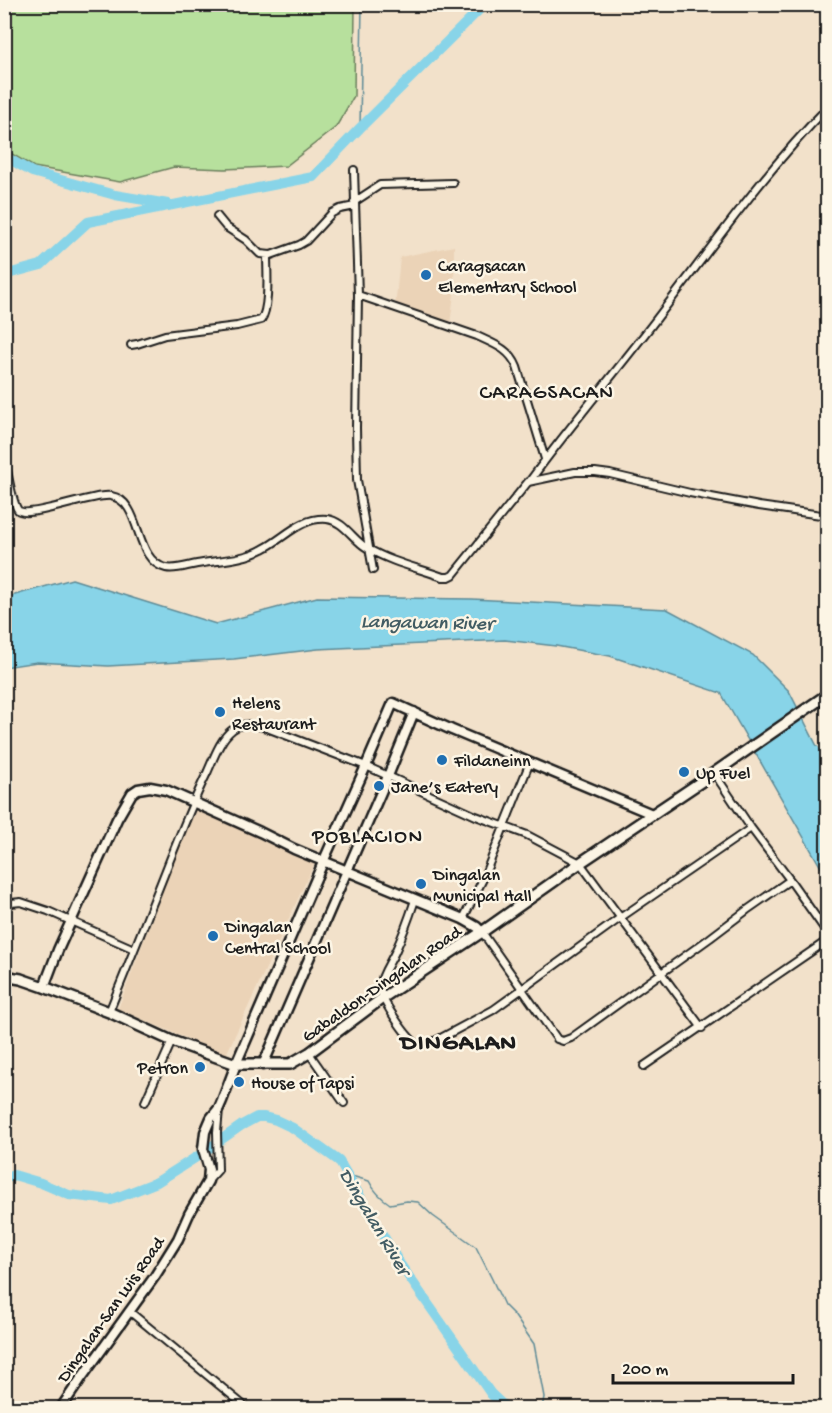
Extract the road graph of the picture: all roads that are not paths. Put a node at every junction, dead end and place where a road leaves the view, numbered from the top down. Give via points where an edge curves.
1 (828, 107) edge
2 (354, 170) dead end
3 (453, 183) dead end
4 (355, 204) junction
5 (217, 216) dead end
6 (267, 255) junction
7 (358, 295) junction
8 (131, 345) dead end
9 (545, 459) junction
10 (4, 466) edge
11 (528, 482) junction
12 (828, 516) edge
13 (370, 550) junction
14 (373, 570) dead end
15 (828, 694) edge
16 (414, 712) junction
17 (530, 762) junction
18 (366, 766) junction
19 (714, 773) junction
20 (388, 776) junction
21 (194, 802) junction
22 (652, 814) junction
23 (505, 827) junction
24 (751, 828) junction
25 (324, 860) junction
26 (580, 863) junction
27 (347, 870) junction
28 (790, 880) junction
29 (416, 900) junction
30 (4, 908) edge
31 (620, 918) junction
32 (463, 919) junction
33 (71, 922) junction
34 (482, 932) junction
35 (828, 934) edge
36 (828, 940) edge
37 (134, 949) junction
38 (662, 973) junction
39 (4, 975) edge
40 (44, 987) junction
41 (522, 989) junction
42 (384, 997) junction
43 (109, 1012) junction
44 (702, 1028) junction
45 (172, 1041) junction
46 (309, 1053) junction
47 (236, 1064) junction
48 (263, 1065) junction
49 (644, 1066) dead end
50 (144, 1102) dead end
51 (344, 1103) dead end
52 (219, 1108) junction
53 (208, 1181) junction
54 (129, 1311) junction
55 (61, 1408) edge
56 (248, 1408) edge

1 - 9 street via 786,151
2 - 4 street
3 - 4 street via 380,185
4 - 6 street via 332,213 303,244
4 - 7 street
5 - 6 street via 260,254
6 - 8 street via 266,312 261,320 165,335
7 - 9 street via 477,336 509,353 517,367
7 - 13 street via 357,480
9 - 11 street
10 - 13 street via 20,512 108,495 122,501 144,549 154,563 165,568 249,555 303,522 315,520 334,520
11 - 12 street via 595,472 690,493
11 - 13 street via 453,575 443,577
13 - 14 street
15 - 19 main road, Gabaldon-Dingalan Road
16 - 17 street
16 - 18 street via 393,703
16 - 20 street
17 - 22 street
17 - 23 street
18 - 20 street
18 - 21 street via 267,728 242,724 231,730 222,743
18 - 25 street
19 - 22 main road, Gabaldon-Dingalan Road
19 - 24 street
20 - 23 street
20 - 27 street
21 - 25 street
21 - 33 street via 157,788 132,793
21 - 37 street
22 - 26 main road, Gabaldon-Dingalan Road
23 - 26 street
23 - 32 street
24 - 28 street
24 - 31 street
25 - 27 street
25 - 47 street
26 - 31 street
26 - 34 main road, Gabaldon-Dingalan Road
27 - 29 street
27 - 48 street
28 - 35 street
28 - 38 street
29 - 32 street
29 - 42 street via 382,980 380,990
30 - 33 street via 21,902
31 - 38 street
31 - 41 street
32 - 34 street
33 - 37 street
33 - 40 street
34 - 41 street
34 - 42 main road, Gabaldon-Dingalan Road
36 - 44 street
37 - 43 street
38 - 41 street via 563,1041 557,1039
38 - 44 street
39 - 40 main road, Gabaldon-Dingalan Road
40 - 43 main road, Gabaldon-Dingalan Road
41 - 42 street via 483,1016 428,1044 414,1042
42 - 46 main road, Gabaldon-Dingalan Road
43 - 45 main road, Gabaldon-Dingalan Road
44 - 49 street
45 - 47 main road, Gabaldon-Dingalan Road
45 - 50 street
46 - 48 main road, Gabaldon-Dingalan Road via 290,1064
46 - 51 street
47 - 48 main road, Gabaldon-Dingalan Road
47 - 52 street
52 - 53 street via 218,1164 216,1174
52 - 53 street via 205,1132 203,1149
53 - 54 street, Dingalan-San Luis Road via 178,1239
54 - 55 street, Dingalan-San Luis Road
54 - 56 street

